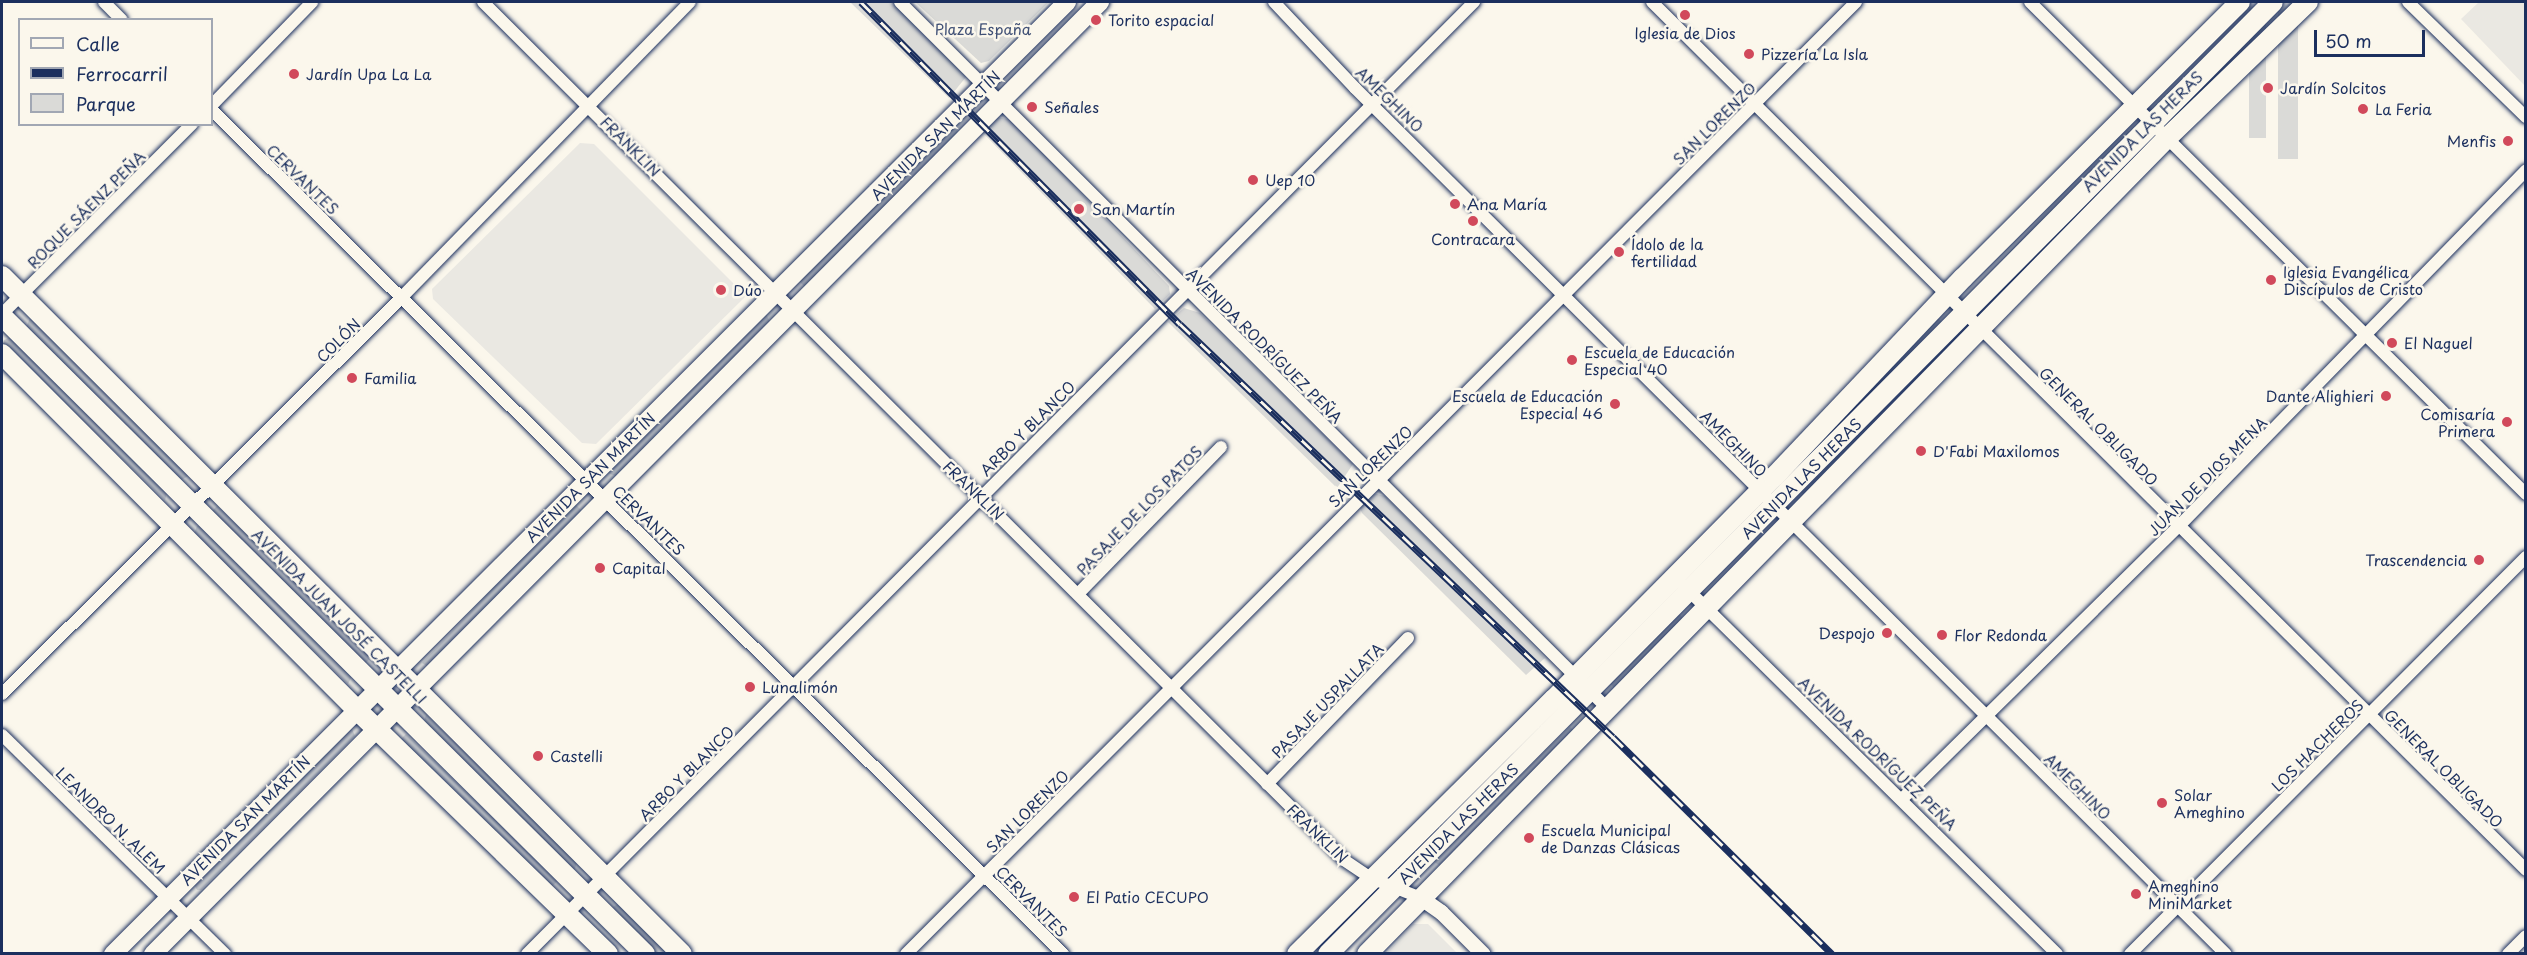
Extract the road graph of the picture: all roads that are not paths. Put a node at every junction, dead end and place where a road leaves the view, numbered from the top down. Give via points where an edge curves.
1 (104, 2) edge
2 (312, 2) edge
3 (483, 2) edge
4 (690, 2) edge
5 (900, 2) edge
6 (1067, 2) edge
7 (1100, 2) edge
8 (1274, 2) edge
9 (1474, 2) edge
10 (1652, 2) edge
11 (1856, 2) edge
12 (2030, 2) edge
13 (2240, 2) edge
14 (2273, 2) edge
15 (2308, 2) edge
16 (2408, 2) edge
17 (120, 18) edge
18 (1046, 23) junction
19 (1063, 40) junction
20 (984, 85) junction
21 (1002, 103) junction
22 (1371, 103) junction
23 (213, 104) edge
24 (589, 104) junction
25 (1753, 104) junction
26 (2135, 106) junction
27 (213, 112) edge
28 (2526, 117) edge
29 (2151, 121) junction
30 (190, 126) edge
31 (2167, 138) junction
32 (2526, 170) edge
33 (2, 276) edge
34 (1189, 290) junction
35 (777, 294) junction
36 (1566, 295) junction
37 (1946, 295) junction
38 (21, 296) junction
39 (402, 297) junction
40 (792, 309) junction
41 (1965, 313) junction
42 (2, 315) edge
43 (1980, 329) junction
44 (2366, 336) junction
45 (2, 354) edge
46 (1221, 447) dead end
47 (1378, 478) junction
48 (585, 480) junction
49 (211, 485) junction
50 (2526, 494) edge
51 (980, 497) junction
52 (1767, 497) junction
53 (606, 500) junction
54 (191, 504) junction
55 (1793, 521) junction
56 (172, 522) junction
57 (2179, 526) junction
58 (2526, 557) edge
59 (1675, 577) junction
60 (1689, 591) junction
61 (1078, 594) junction
62 (1707, 609) junction
63 (1408, 638) dead end
64 (397, 674) junction
65 (1576, 676) junction
66 (795, 685) junction
67 (1172, 687) junction
68 (414, 691) junction
69 (1592, 691) junction
70 (377, 692) junction
71 (2, 694) edge
72 (396, 709) junction
73 (357, 710) junction
74 (1610, 710) junction
75 (2368, 714) junction
76 (1986, 717) junction
77 (378, 729) junction
78 (2, 735) edge
79 (1267, 784) junction
80 (1903, 798) junction
81 (2526, 870) edge
82 (985, 875) junction
83 (605, 876) junction
84 (1371, 878) junction
85 (1393, 887) junction
86 (587, 895) junction
87 (168, 896) junction
88 (1421, 898) junction
89 (2178, 906) junction
90 (568, 912) junction
91 (189, 917) junction
92 (2526, 936) edge
93 (113, 954) edge
94 (153, 954) edge
95 (225, 954) edge
96 (527, 954) edge
97 (608, 954) edge
98 (645, 954) edge
99 (682, 954) edge
100 (906, 954) edge
101 (1063, 954) edge
102 (1297, 954) edge
103 (1328, 954) edge
104 (1366, 954) edge
105 (1483, 954) edge
106 (2058, 954) edge
107 (2130, 954) edge
108 (2226, 954) edge
109 (2508, 954) edge

1 - 17 street
2 - 23 street
3 - 24 street, FRANKLIN
4 - 24 street, COLÓN
5 - 20 street, AVENIDA RODRÍGUEZ PEÑA
6 - 18 main road, AVENIDA SAN MARTÍN
7 - 19 main road, AVENIDA SAN MARTÍN
8 - 22 street, AMEGHINO
9 - 22 street, ARBO Y BLANCO
10 - 25 street, GENERAL OBLIGADO
11 - 25 street, SAN LORENZO
12 - 26 street
13 - 26 main road, AVENIDA LAS HERAS
14 - 29 main road, AVENIDA LAS HERAS
15 - 31 main road, AVENIDA LAS HERAS
16 - 28 street
18 - 19 main road
18 - 20 main road, AVENIDA SAN MARTÍN
19 - 21 main road, AVENIDA SAN MARTÍN
20 - 21 street, AVENIDA RODRÍGUEZ PEÑA
20 - 35 main road, AVENIDA SAN MARTÍN
21 - 34 street, AVENIDA RODRÍGUEZ PEÑA
21 - 40 main road, AVENIDA SAN MARTÍN
22 - 34 street, ARBO Y BLANCO
22 - 36 street, AMEGHINO
24 - 35 street, FRANKLIN
24 - 39 street, COLÓN
25 - 36 street, SAN LORENZO
25 - 37 street, GENERAL OBLIGADO
26 - 29 street
26 - 37 main road, AVENIDA LAS HERAS
27 - 39 street, CERVANTES
29 - 31 street
29 - 41 main road, AVENIDA LAS HERAS
30 - 38 street, ROQUE SÁENZ PEÑA
31 - 43 main road, AVENIDA LAS HERAS
31 - 44 street
32 - 44 street, JUAN DE DIOS MENA
33 - 38 main road, AVENIDA JUAN JOSÉ CASTELLI
34 - 47 street, AVENIDA RODRÍGUEZ PEÑA
34 - 51 street, ARBO Y BLANCO
35 - 40 street, FRANKLIN
35 - 48 main road, AVENIDA SAN MARTÍN
36 - 47 street, SAN LORENZO
36 - 52 street, AMEGHINO
37 - 41 street, GENERAL OBLIGADO
37 - 52 main road, AVENIDA LAS HERAS
38 - 42 street, ROQUE SÁENZ PEÑA
38 - 49 main road, AVENIDA JUAN JOSÉ CASTELLI
39 - 48 street, CERVANTES
39 - 49 street, COLÓN
40 - 51 street, FRANKLIN
40 - 53 main road, AVENIDA SAN MARTÍN
41 - 43 street, GENERAL OBLIGADO
41 - 52 main road, AVENIDA LAS HERAS
42 - 54 main road, AVENIDA JUAN JOSÉ CASTELLI
43 - 55 main road, AVENIDA LAS HERAS
43 - 57 street, GENERAL OBLIGADO
44 - 50 street
44 - 57 street, JUAN DE DIOS MENA
45 - 56 main road
46 - 61 street, PASAJE DE LOS PATOS
47 - 65 street, AVENIDA RODRÍGUEZ PEÑA
47 - 67 street, SAN LORENZO
48 - 53 street, CERVANTES
48 - 64 main road, AVENIDA SAN MARTÍN
49 - 54 street, COLÓN
49 - 64 main road, AVENIDA JUAN JOSÉ CASTELLI
51 - 61 street, FRANKLIN
51 - 66 street, ARBO Y BLANCO
52 - 55 street, AMEGHINO
52 - 59 main road, AVENIDA LAS HERAS
52 - 60 main road, AVENIDA LAS HERAS
53 - 66 street, CERVANTES
53 - 68 main road, AVENIDA SAN MARTÍN
54 - 56 street, COLÓN
54 - 70 main road, AVENIDA JUAN JOSÉ CASTELLI
55 - 62 main road, AVENIDA LAS HERAS
55 - 76 street, AMEGHINO
56 - 71 street, COLÓN
56 - 73 main road
57 - 75 street, GENERAL OBLIGADO
57 - 76 street, JUAN DE DIOS MENA
58 - 75 street, LOS HACHEROS
59 - 60 street, AVENIDA RODRÍGUEZ PEÑA
59 - 65 main road, AVENIDA LAS HERAS
60 - 62 street, AVENIDA RODRÍGUEZ PEÑA
60 - 69 main road, AVENIDA LAS HERAS
61 - 67 street, FRANKLIN
62 - 74 main road, AVENIDA LAS HERAS
62 - 80 street, AVENIDA RODRÍGUEZ PEÑA
63 - 79 street, PASAJE USPALLATA
64 - 68 main road, AVENIDA JUAN JOSÉ CASTELLI
64 - 70 main road, AVENIDA SAN MARTÍN
65 - 69 street, AVENIDA RODRÍGUEZ PEÑA
65 - 84 main road, AVENIDA LAS HERAS
66 - 82 street, CERVANTES
66 - 83 street, ARBO Y BLANCO
67 - 79 street, FRANKLIN
67 - 82 street, SAN LORENZO
68 - 72 main road, AVENIDA SAN MARTÍN
68 - 83 main road, AVENIDA JUAN JOSÉ CASTELLI
69 - 74 street, AVENIDA RODRÍGUEZ PEÑA
69 - 85 main road, AVENIDA LAS HERAS
70 - 72 main road, AVENIDA JUAN JOSÉ CASTELLI
70 - 73 main road, AVENIDA SAN MARTÍN
72 - 77 main road, AVENIDA SAN MARTÍN
72 - 86 main road, AVENIDA JUAN JOSÉ CASTELLI
73 - 77 main road
73 - 87 main road, AVENIDA SAN MARTÍN
74 - 88 main road, AVENIDA LAS HERAS
75 - 81 street, GENERAL OBLIGADO
75 - 89 street, LOS HACHEROS
76 - 80 street, JUAN DE DIOS MENA
76 - 89 street, AMEGHINO
77 - 90 main road
77 - 91 main road, AVENIDA SAN MARTÍN
78 - 87 street, LEANDRO N. ALEM
79 - 84 street, FRANKLIN via 1344,860
80 - 106 street, AVENIDA RODRÍGUEZ PEÑA
82 - 100 street, SAN LORENZO
82 - 101 street, CERVANTES
83 - 86 street, ARBO Y BLANCO
83 - 99 main road, AVENIDA JUAN JOSÉ CASTELLI
84 - 85 street, FRANKLIN
84 - 102 main road, AVENIDA LAS HERAS
85 - 88 street, FRANKLIN
85 - 103 main road, AVENIDA LAS HERAS
86 - 90 street, ARBO Y BLANCO
86 - 98 main road, AVENIDA JUAN JOSÉ CASTELLI
87 - 91 street, LEANDRO N. ALEM
87 - 93 main road, AVENIDA SAN MARTÍN
88 - 104 main road, AVENIDA LAS HERAS
88 - 105 street, FRANKLIN via 1441,912
89 - 107 street, LOS HACHEROS
89 - 108 street, AMEGHINO
90 - 96 street, ARBO Y BLANCO
90 - 97 main road
91 - 94 main road, AVENIDA SAN MARTÍN
91 - 95 street, LEANDRO N. ALEM
92 - 109 street

